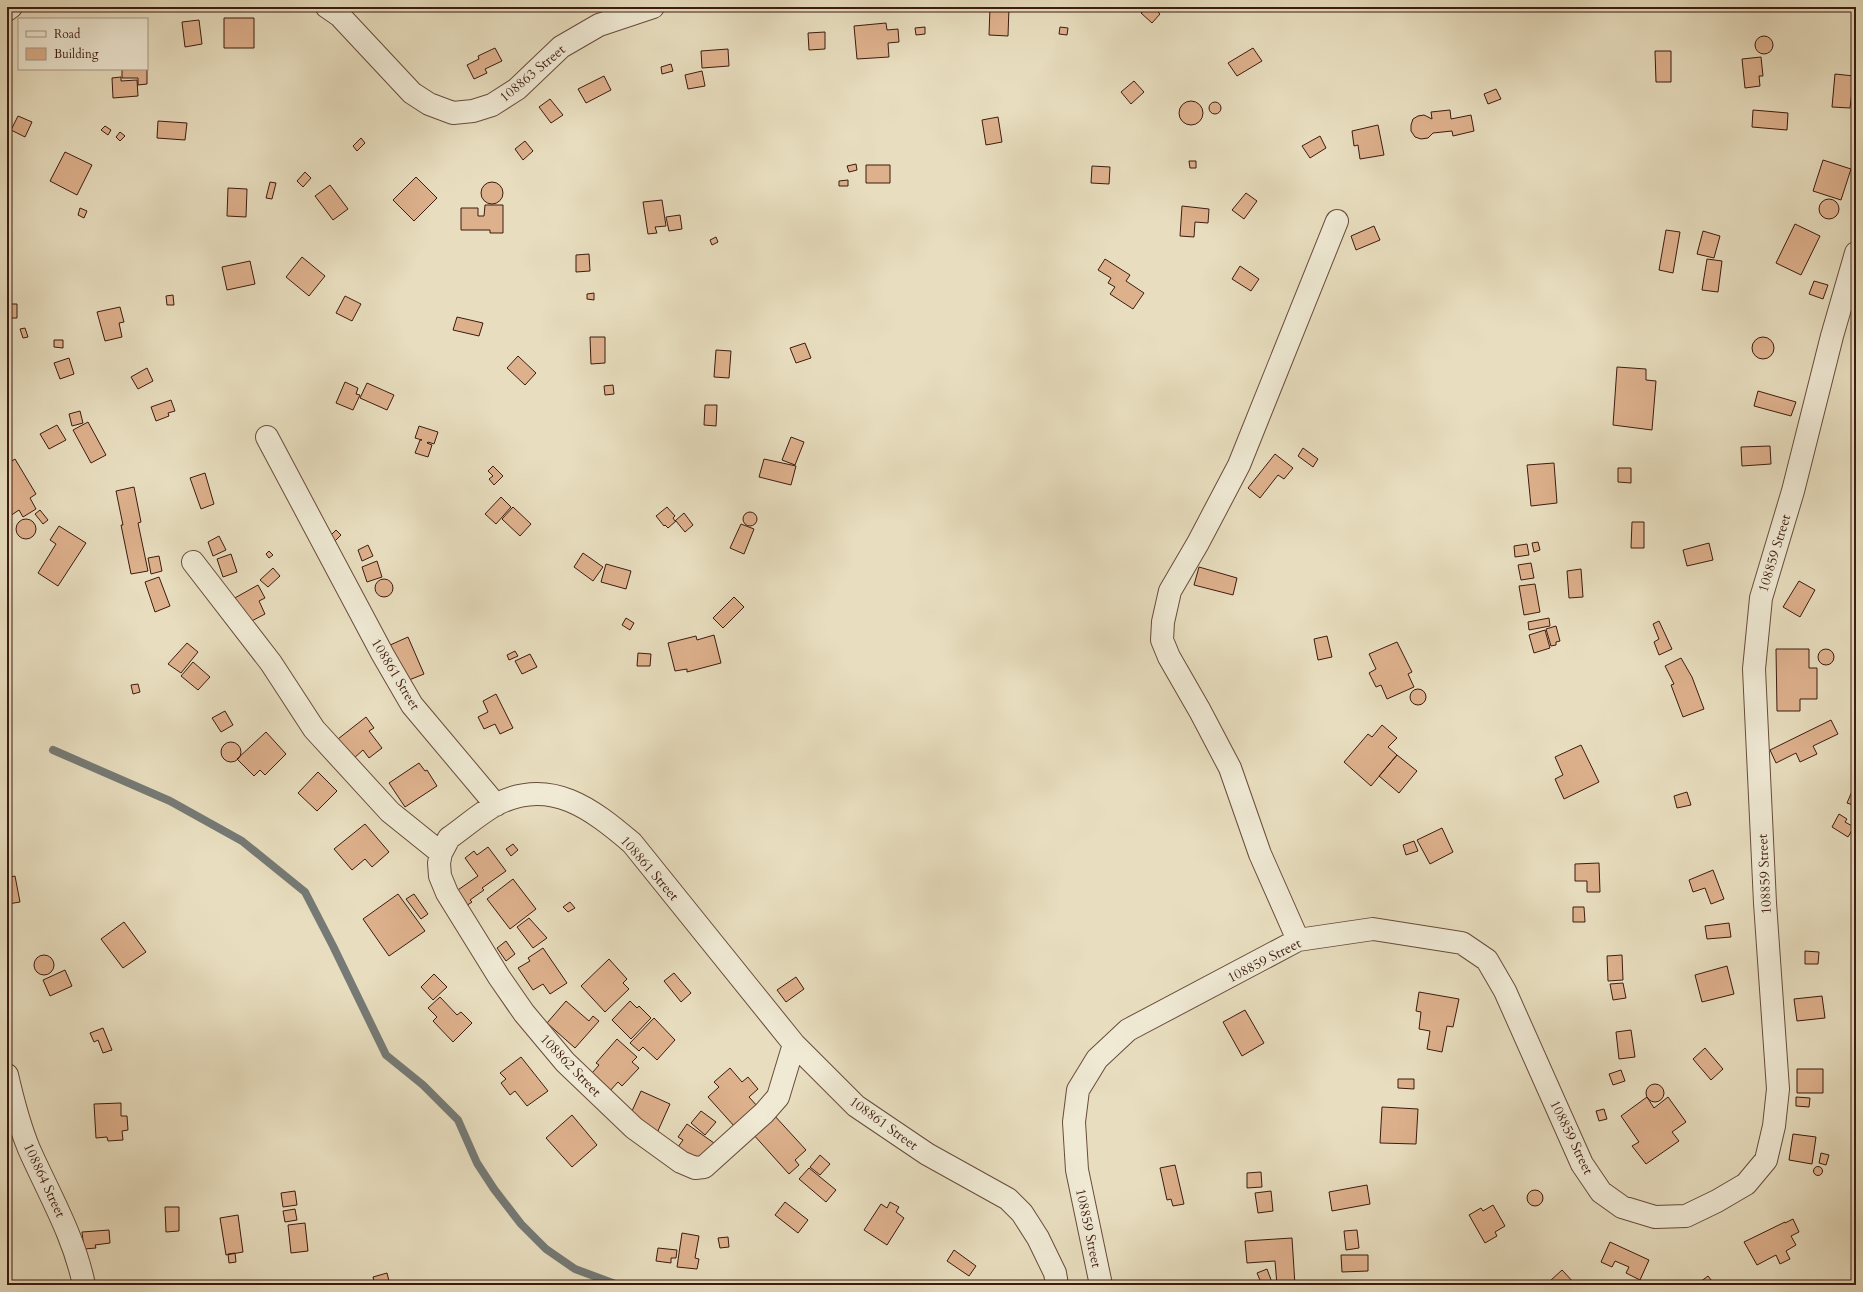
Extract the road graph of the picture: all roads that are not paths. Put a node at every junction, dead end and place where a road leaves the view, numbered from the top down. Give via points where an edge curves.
1 (12, 7) edge
2 (327, 7) edge
3 (653, 7) edge
4 (7, 10) edge
5 (1337, 221) dead end
6 (1856, 253) edge
7 (267, 437) dead end
8 (193, 562) dead end
9 (496, 805) junction
10 (441, 853) junction
11 (1298, 940) junction
12 (794, 1044) junction
13 (7, 1076) edge
14 (84, 1285) edge
15 (1057, 1285) edge
16 (1102, 1285) edge

1 - 4 street
2 - 3 street, 108863 Street via 340,16 412,93 429,104 453,113 473,111 492,105 517,89 560,47 599,25
5 - 11 street via 1239,465 1170,591 1162,640 1230,768 1260,854
6 - 11 street, 108859 Street via 1793,491 1761,598 1754,670 1765,903 1778,1089 1774,1126 1766,1160 1746,1184 1686,1216 1655,1217 1622,1207 1601,1192 1582,1164 1505,991 1487,960 1462,943 1373,929
7 - 9 street, 108861 Street via 412,705
8 - 10 street via 271,663 314,729 390,812
9 - 10 street, 108862 Street via 449,838
9 - 12 street, 108861 Street via 520,796 553,795 571,800 601,817 632,843
10 - 12 street, 108862 Street via 440,876 447,893 524,1013 565,1062 634,1128 681,1162 696,1168 704,1167 764,1113 778,1097
11 - 16 street, 108859 Street via 1128,1030 1097,1059 1078,1090 1074,1122 1077,1170
12 - 15 street, 108861 Street via 856,1106 927,1154 1008,1199 1038,1238 1055,1273
13 - 14 street, 108864 Street via 16,1113 29,1148 66,1225

